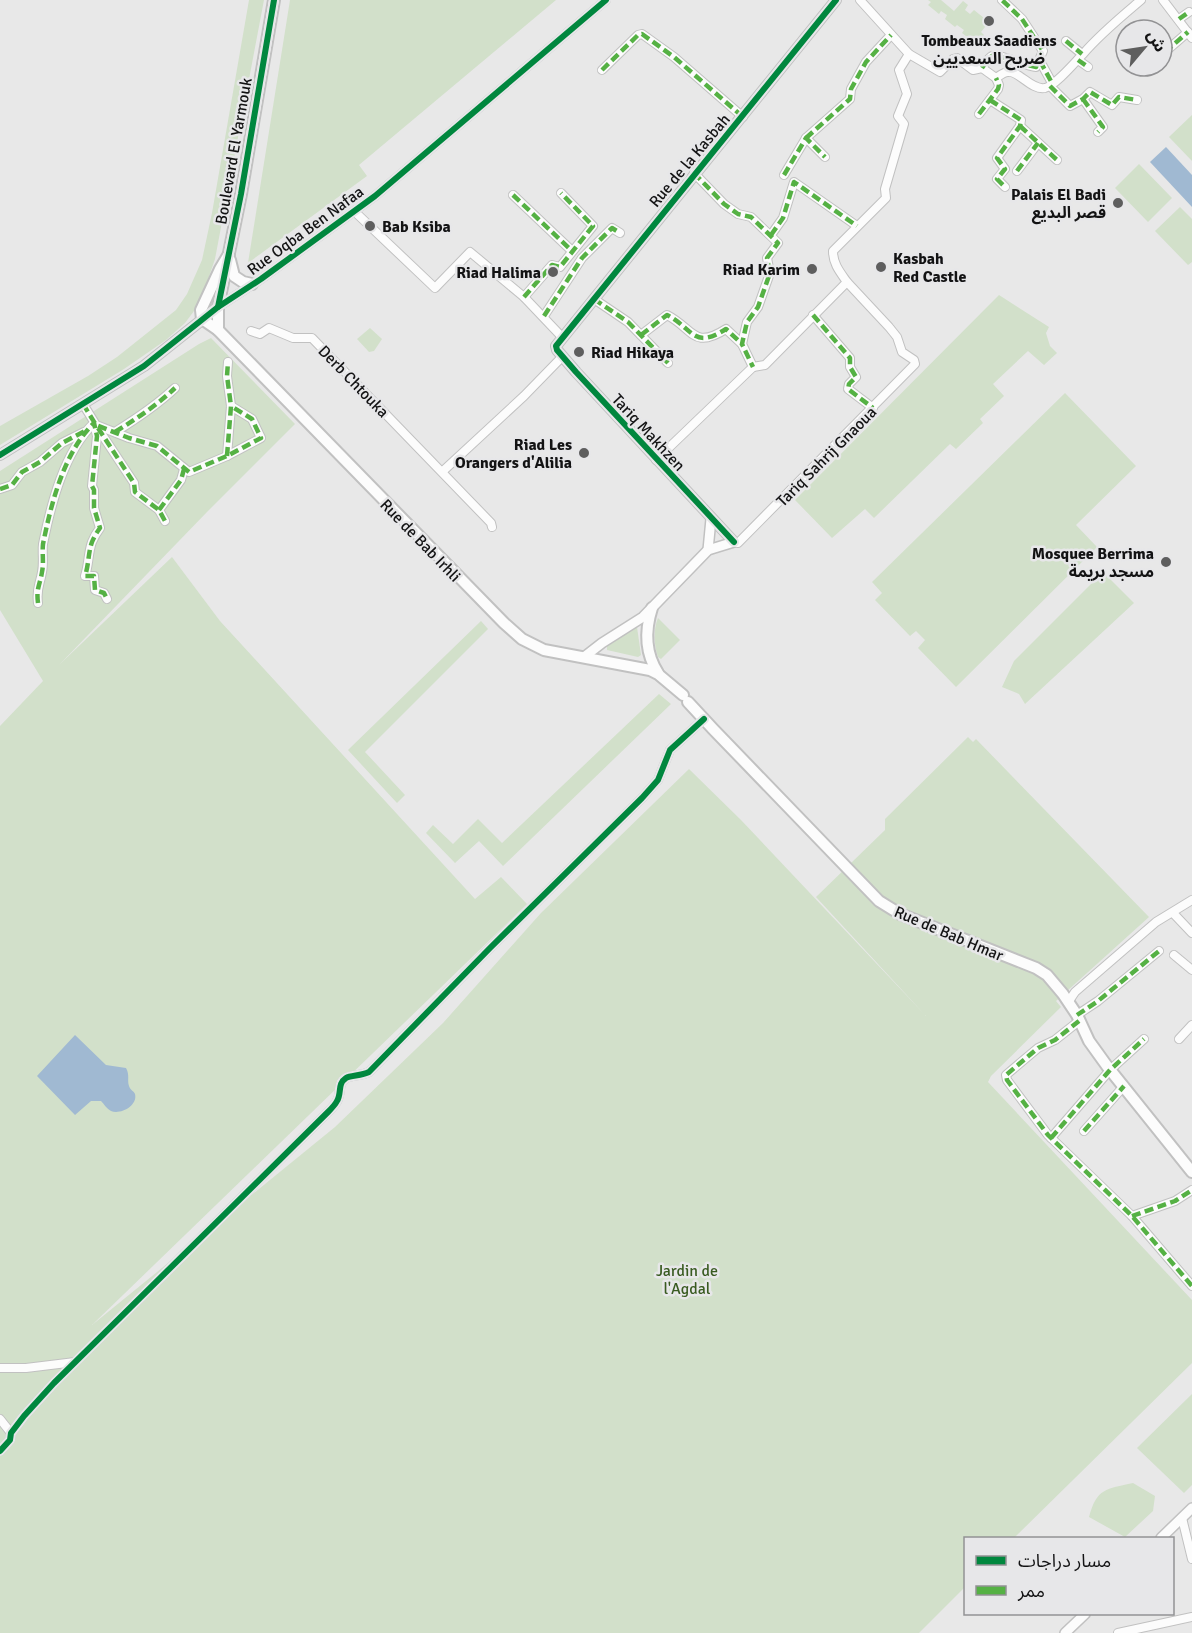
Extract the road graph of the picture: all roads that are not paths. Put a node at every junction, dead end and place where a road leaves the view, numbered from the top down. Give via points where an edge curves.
1 (274, 0) edge
2 (606, 0) edge
3 (836, 0) edge
4 (860, 0) edge
5 (1002, 0) edge
6 (1141, 0) edge
7 (1163, 0) edge
8 (1189, 12) dead end
9 (1179, 18) junction
10 (891, 35) junction
11 (1190, 35) edge
12 (1066, 41) dead end
13 (1174, 46) edge
14 (909, 54) junction
15 (1080, 57) junction
16 (1040, 61) junction
17 (1088, 67) dead end
18 (982, 68) junction
19 (602, 70) dead end
20 (997, 82) junction
21 (1049, 86) junction
22 (1083, 99) junction
23 (1137, 99) dead end
24 (990, 100) junction
25 (979, 114) dead end
26 (743, 117) junction
27 (1020, 126) junction
28 (1098, 132) dead end
29 (806, 138) junction
30 (1038, 142) junction
31 (825, 157) dead end
32 (1057, 160) dead end
33 (1017, 171) dead end
34 (694, 173) junction
35 (784, 175) dead end
36 (1005, 186) dead end
37 (561, 193) dead end
38 (513, 195) dead end
39 (354, 211) junction
40 (857, 226) junction
41 (620, 233) dead end
42 (771, 235) junction
43 (572, 250) junction
44 (229, 254) junction
45 (847, 282) junction
46 (252, 284) junction
47 (524, 297) junction
48 (594, 299) junction
49 (218, 307) junction
50 (813, 315) junction
51 (544, 316) junction
52 (202, 319) junction
53 (218, 330) junction
54 (251, 331) dead end
55 (640, 335) junction
56 (562, 337) junction
57 (742, 344) junction
58 (562, 357) junction
59 (228, 362) dead end
60 (668, 363) dead end
61 (753, 367) junction
62 (175, 388) dead end
63 (83, 404) junction
64 (231, 406) junction
65 (873, 408) junction
66 (95, 424) junction
67 (85, 431) junction
68 (115, 432) junction
69 (0, 455) edge
70 (226, 456) junction
71 (656, 460) junction
72 (184, 470) junction
73 (442, 471) junction
74 (0, 489) edge
75 (159, 510) junction
76 (711, 519) junction
77 (165, 520) dead end
78 (492, 527) dead end
79 (734, 542) junction
80 (708, 550) junction
81 (107, 599) dead end
82 (38, 603) dead end
83 (652, 608) junction
84 (584, 657) junction
85 (658, 674) junction
86 (686, 698) joint
87 (704, 719) junction
88 (1192, 900) edge
89 (1173, 913) junction
90 (1192, 933) edge
91 (1159, 951) dead end
92 (1174, 955) dead end
93 (1192, 970) edge
94 (1069, 1001) junction
95 (1078, 1018) junction
96 (1192, 1025) edge
97 (1144, 1039) dead end
98 (1179, 1039) dead end
99 (1110, 1070) junction
100 (1124, 1086) junction
101 (1084, 1131) dead end
102 (1051, 1138) junction
103 (1192, 1172) edge
104 (1192, 1190) edge
105 (1132, 1216) junction
106 (1192, 1286) edge
107 (75, 1362) junction
108 (0, 1368) edge
109 (0, 1419) edge
110 (11, 1433) junction
111 (0, 1451) edge
112 (1192, 1508) edge
113 (1182, 1518) junction
114 (1163, 1537) edge
115 (1192, 1559) edge
116 (1084, 1615) edge
117 (1192, 1617) edge
118 (1069, 1632) edge
119 (1118, 1633) edge

1 - 44 main road, Boulevard El Yarmouk
2 - 39 street, Rue Oqba Ben Nafaa
3 - 26 street, Rue de la Kasbah
4 - 10 street
5 - 16 street via 1036,39 1043,51
6 - 15 street
7 - 9 street
8 - 9 street
9 - 11 street
10 - 14 street
10 - 29 street via 866,62 851,89 850,99
11 - 13 street
12 - 15 street
14 - 18 street via 940,72 957,58 973,70
14 - 40 street via 899,70 907,94 898,116 904,124 885,189 886,198
15 - 17 street
15 - 21 street
16 - 18 street via 1036,67 999,55 991,57
16 - 21 street
18 - 20 street
19 - 26 street via 642,34
20 - 21 street via 1011,72 1031,84
20 - 24 street
21 - 22 street via 1070,106
22 - 23 street via 1087,90 1112,105 1119,97
22 - 28 street via 1102,127
24 - 25 street
24 - 27 street via 1020,119
26 - 34 street, Rue de la Kasbah
27 - 30 street
27 - 36 street via 997,158 1005,169 998,180
29 - 31 street
29 - 35 street
30 - 32 street
30 - 33 street
34 - 42 street via 724,204 751,217
34 - 48 street, Rue de la Kasbah
37 - 43 street via 593,226
38 - 43 street
39 - 46 street, Rue Oqba Ben Nafaa
39 - 47 street via 435,288 470,252
40 - 42 street via 794,182 783,218
40 - 45 street via 833,251
41 - 51 street via 612,228 582,258
42 - 57 street via 778,243 767,258 771,271 758,307 747,322
43 - 47 street via 560,267 552,265
44 - 46 main road via 234,276
44 - 49 main road, Boulevard El Yarmouk
44 - 52 main road, Boulevard El Yarmouk via 201,310
45 - 50 street
45 - 65 street, Tariq Sahrij Gnaoua via 895,333 902,351 915,361
46 - 49 street, Rue Oqba Ben Nafaa
47 - 51 street
48 - 55 street via 624,318
48 - 56 street, Rue de la Kasbah
49 - 52 street, Rue Oqba Ben Nafaa
49 - 53 main road
50 - 61 street via 765,365
50 - 65 street via 850,358 856,377 848,388
51 - 56 street
52 - 53 main road, Rue de Bab Irhli
52 - 63 street, Rue Oqba Ben Nafaa via 162,353
53 - 84 main road, Rue de Bab Irhli via 518,636 555,653
54 - 73 street, Derb Chtouka via 260,334 269,328 293,338 312,338
55 - 57 street via 667,315 700,338 726,329
55 - 60 street
56 - 58 street via 556,346
57 - 61 street
58 - 71 street, Tariq Makhzen
58 - 73 street
59 - 64 street
61 - 71 street
62 - 68 street via 142,417
63 - 66 street
63 - 69 street, Rue Oqba Ben Nafaa
64 - 70 street
64 - 70 street via 252,419 261,438
65 - 79 street, Tariq Sahrij Gnaoua via 738,543
66 - 67 street
66 - 68 street
66 - 75 street via 134,483 135,492
66 - 81 street via 92,486 100,528 91,543 85,576 94,576 95,590 105,593
67 - 74 street via 22,472 12,485
67 - 82 street via 53,499 36,590
68 - 72 street via 157,446
70 - 72 street via 189,472
71 - 76 street, Tariq Makhzen
72 - 75 street
73 - 78 street, Derb Chtouka
75 - 77 street
76 - 79 street, Tariq Makhzen
76 - 80 street
79 - 80 street
80 - 83 street
83 - 84 street
83 - 85 main road via 647,625 648,644
84 - 85 main road, Rue de Bab Irhli via 641,667
85 - 86 main road, Rue de Bab Irhli
86 - 87 main road, Rue de Bab Hmar
87 - 94 main road, Rue de Bab Hmar via 879,901 900,914 1036,968
87 - 107 street via 670,750 658,780 642,798 369,1072 344,1079 339,1099 328,1112
88 - 89 street
89 - 90 street
89 - 94 street via 1156,922
91 - 95 street
92 - 93 street
94 - 95 main road, Rue de Bab Hmar
95 - 99 main road, Rue de Bab Hmar
95 - 102 street via 1006,1075 1013,1091
96 - 98 street
97 - 99 street
99 - 100 main road, Rue de Bab Hmar
99 - 102 street
100 - 101 street
100 - 103 main road, Rue de Bab Hmar
102 - 105 street
104 - 105 street via 1175,1201
105 - 106 street
107 - 108 street
107 - 110 street
109 - 110 street
110 - 111 street
112 - 113 street
113 - 114 street
113 - 115 street
116 - 118 street
117 - 119 street

